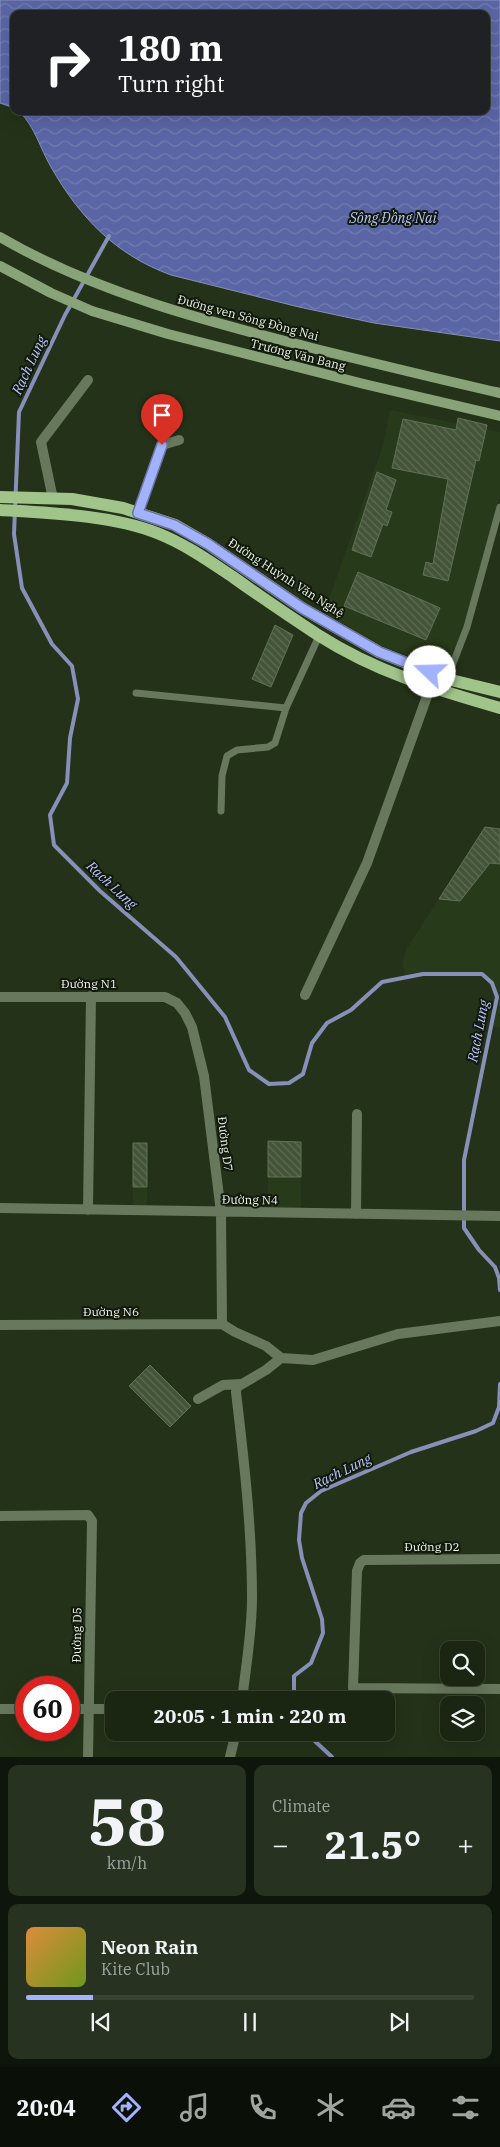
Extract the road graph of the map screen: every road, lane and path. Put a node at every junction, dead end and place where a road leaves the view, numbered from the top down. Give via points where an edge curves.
1 (0, 237) edge
2 (0, 266) edge
3 (88, 380) dead end
4 (500, 392) edge
5 (500, 416) edge
6 (179, 440) dead end
7 (4, 497) edge
8 (53, 499) junction
9 (500, 507) edge
10 (3, 510) edge
11 (138, 513) junction
12 (319, 636) junction
13 (379, 652) junction
14 (371, 666) junction
15 (447, 678) junction
16 (430, 688) junction
17 (500, 692) edge
18 (136, 693) dead end
19 (286, 708) junction
20 (500, 708) edge
21 (221, 811) dead end
22 (305, 995) dead end
23 (92, 996) junction
24 (0, 997) edge
25 (177, 1003) joint
26 (357, 1114) dead end
27 (0, 1208) edge
28 (88, 1210) junction
29 (221, 1212) junction
30 (356, 1214) junction
31 (500, 1216) edge
32 (496, 1321) edge
33 (0, 1324) edge
34 (222, 1324) junction
35 (281, 1358) junction
36 (241, 1384) junction
37 (198, 1399) dead end
38 (0, 1516) edge
39 (500, 1560) edge
40 (500, 1689) edge
41 (243, 1691) edge
42 (0, 1709) edge
43 (15, 1709) edge
44 (80, 1709) edge
45 (88, 1709) junction
46 (105, 1709) edge
47 (234, 1741) edge
48 (88, 1757) edge
49 (230, 1757) edge

1 - 4 main road, Đường ven Sông Đồng Nai via 62,268 170,310
2 - 5 main road, Trương Văn Bang via 92,311 227,351
3 - 8 street via 41,442
6 - 11 street via 162,445
7 - 8 main road, Đường Huỳnh Văn Nghệ
8 - 11 main road, Đường Huỳnh Văn Nghệ via 72,499
9 - 15 lane via 467,627
10 - 12 main road via 108,520 157,533 198,553
11 - 13 main road, Đường Huỳnh Văn Nghệ via 174,525 208,544 302,608
12 - 14 main road
12 - 19 lane
13 - 14 main road
13 - 15 main road, Đường Huỳnh Văn Nghệ
14 - 16 main road
15 - 17 main road, Đường Huỳnh Văn Nghệ
16 - 20 main road
16 - 22 street via 367,863
18 - 19 lane
19 - 21 lane via 275,743 268,747 237,750 227,756 222,776
23 - 24 street, Đường N1
23 - 25 street, Đường N1 via 165,997
23 - 28 street
25 - 29 street, Đường D7 via 192,1027 204,1076
26 - 30 street
27 - 28 street, Đường N4
28 - 29 street, Đường N4
29 - 30 street, Đường N4
29 - 34 street, Đường D7
30 - 31 street, Đường N4
32 - 35 street via 398,1334 313,1360
33 - 34 street, Đường N6
34 - 35 street via 266,1346
35 - 36 street
36 - 37 street via 223,1385
36 - 41 street via 236,1392 248,1497 252,1598
38 - 45 street, Đường D5 via 88,1516 92,1520
39 - 40 street, Đường D2 via 364,1560 360,1563 357,1571 353,1688
42 - 43 street
44 - 45 street
45 - 46 street
45 - 48 street, Đường D5
47 - 49 street

